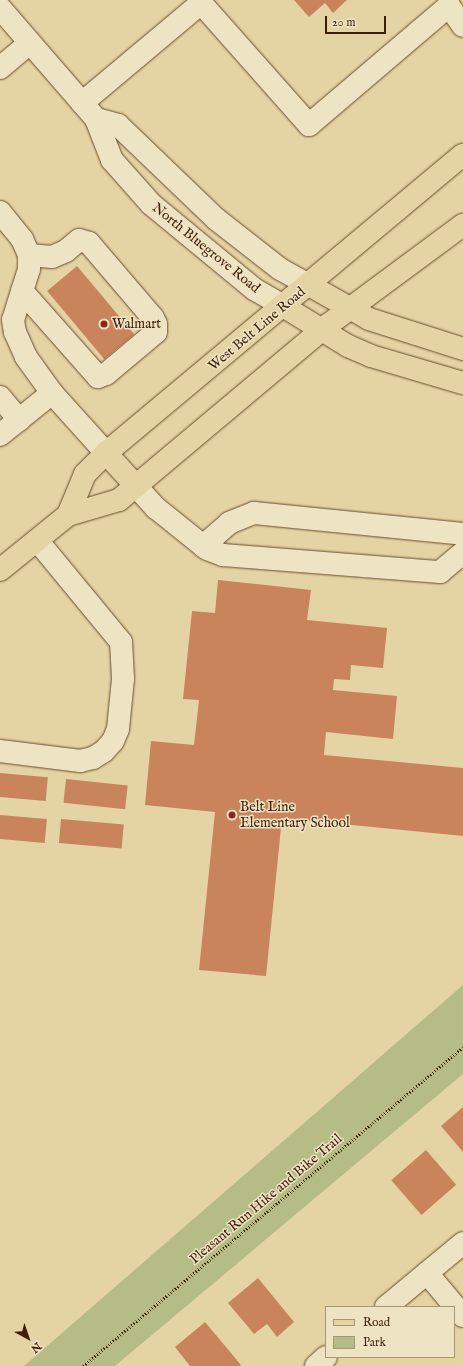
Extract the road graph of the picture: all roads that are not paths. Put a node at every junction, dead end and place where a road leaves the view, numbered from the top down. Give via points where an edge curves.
1 (0, 8) edge
2 (463, 26) edge
3 (30, 43) junction
4 (0, 68) edge
5 (89, 111) junction
6 (463, 155) edge
7 (0, 212) edge
8 (463, 225) edge
9 (29, 255) junction
10 (308, 285) junction
11 (22, 291) junction
12 (283, 306) junction
13 (350, 309) junction
14 (7, 312) edge
15 (322, 330) junction
16 (463, 349) edge
17 (463, 383) edge
18 (52, 392) junction
19 (0, 397) edge
20 (19, 420) junction
21 (0, 435) edge
22 (106, 453) junction
23 (136, 486) junction
24 (68, 515) junction
25 (463, 534) edge
26 (37, 540) junction
27 (203, 546) junction
28 (463, 553) edge
29 (0, 570) edge
30 (0, 751) edge
31 (463, 1243) edge
32 (427, 1273) junction
33 (387, 1306) edge
34 (455, 1306) edge
35 (455, 1306) edge
36 (463, 1316) edge

1 - 3 street, North Bluegrove Road
2 - 5 street via 448,6 309,125 201,3
3 - 4 street
3 - 5 street, North Bluegrove Road
5 - 10 street, North Bluegrove Road via 118,125 216,219 280,269
5 - 12 street, North Bluegrove Road via 112,160 151,204 254,289
6 - 10 main road, West Belt Line Road
7 - 9 street via 22,239
8 - 13 main road, West Belt Line Road
9 - 11 street via 29,269
9 - 11 street via 52,257 66,251 78,240 89,243 153,318 156,332 106,374 98,377
10 - 12 main road, West Belt Line Road
10 - 13 main road, North Bluegrove Road
11 - 14 street
12 - 15 main road, North Bluegrove Road
12 - 22 main road, West Belt Line Road
13 - 15 main road, West Belt Line Road
13 - 16 main road, North Bluegrove Road via 369,319
14 - 18 street via 26,357
15 - 17 main road, North Bluegrove Road via 371,356
15 - 23 main road, West Belt Line Road
18 - 20 street
18 - 22 street
19 - 20 street
20 - 21 street
22 - 23 main road
22 - 24 main road, West Belt Line Road via 85,474
23 - 24 main road, West Belt Line Road via 118,500
23 - 27 street via 156,508
24 - 26 main road, West Belt Line Road
25 - 27 street via 254,513 229,522
26 - 29 main road, West Belt Line Road
26 - 30 street via 121,642 123,679 118,728 113,741 104,751 93,758 80,761
27 - 28 street via 223,556 440,572
31 - 32 street
32 - 33 street
32 - 34 street
35 - 36 street

